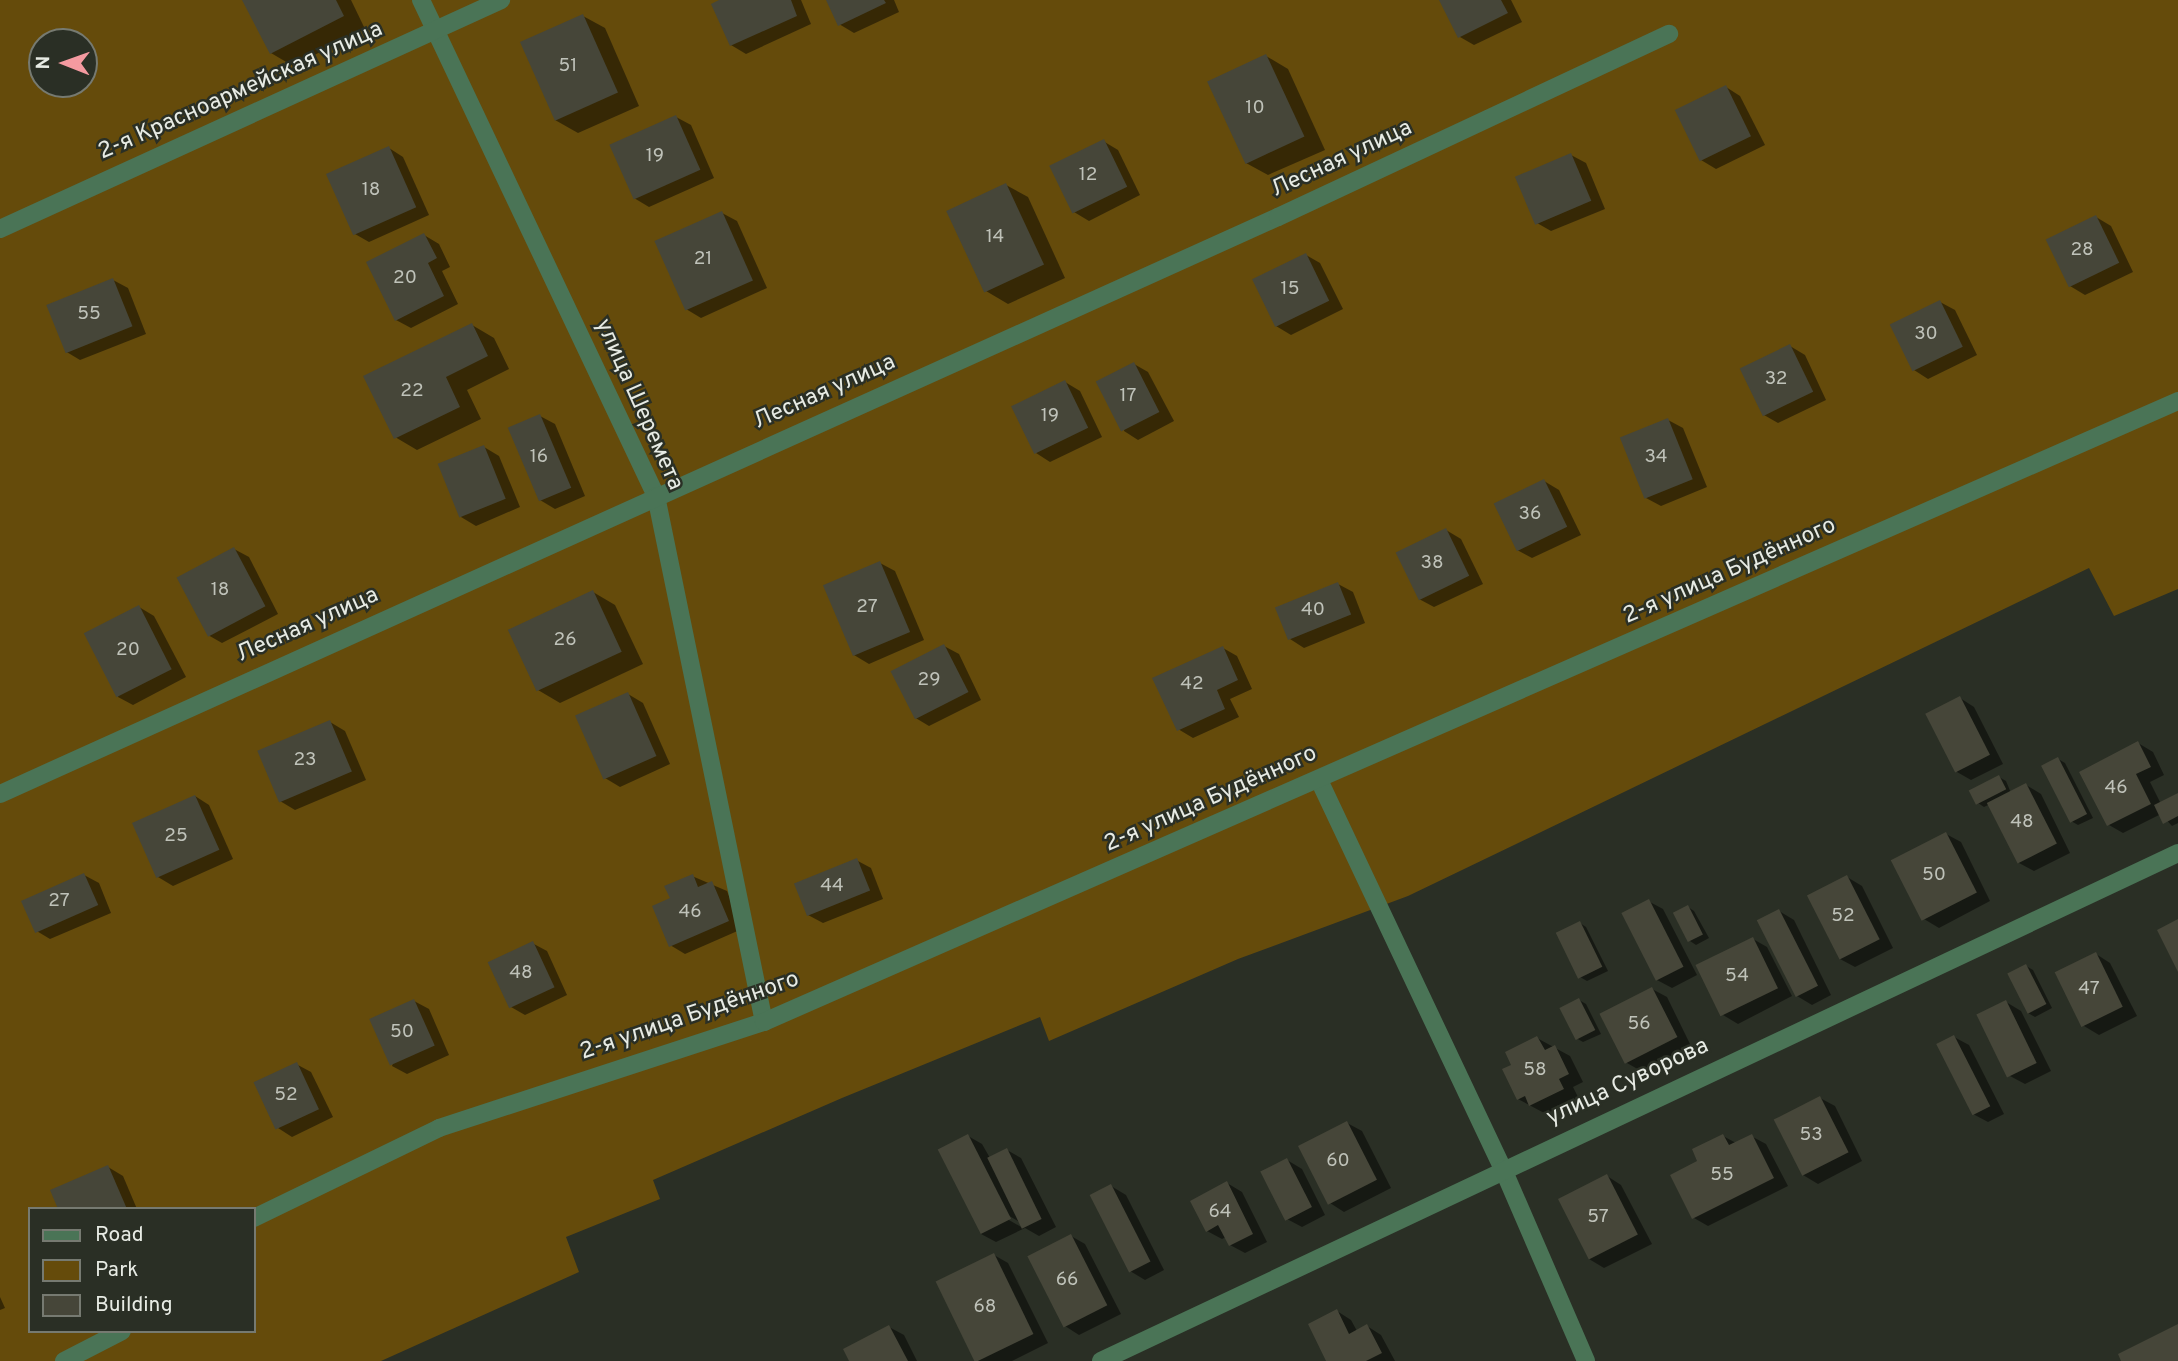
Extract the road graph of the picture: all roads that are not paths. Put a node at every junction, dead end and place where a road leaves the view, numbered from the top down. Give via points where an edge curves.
1 (421, 0) edge
2 (501, 0) edge
3 (436, 31) junction
4 (1669, 34) dead end
5 (0, 229) edge
6 (2178, 401) edge
7 (656, 496) junction
8 (1318, 780) junction
9 (0, 794) edge
10 (2178, 853) edge
11 (764, 1022) junction
12 (1503, 1169) junction
13 (256, 1217) edge
14 (120, 1333) edge
15 (101, 1353) edge
16 (64, 1361) edge
17 (1101, 1361) edge
18 (1586, 1361) edge

1 - 3 street, улица Шеремета
2 - 3 street, 2-я Красноармейская улица
3 - 5 street, 2-я Красноармейская улица
3 - 7 street, улица Шеремета
4 - 7 street, Лесная улица via 1265,223
6 - 8 street, 2-я улица Будённого
7 - 9 street, Лесная улица
7 - 11 street, улица Шеремета
8 - 11 street, 2-я улица Будённого
8 - 12 street
10 - 12 street, улица Суворова
11 - 13 street, 2-я улица Будённого via 439,1128
12 - 17 street, улица Суворова
12 - 18 street
14 - 15 street
15 - 16 street

